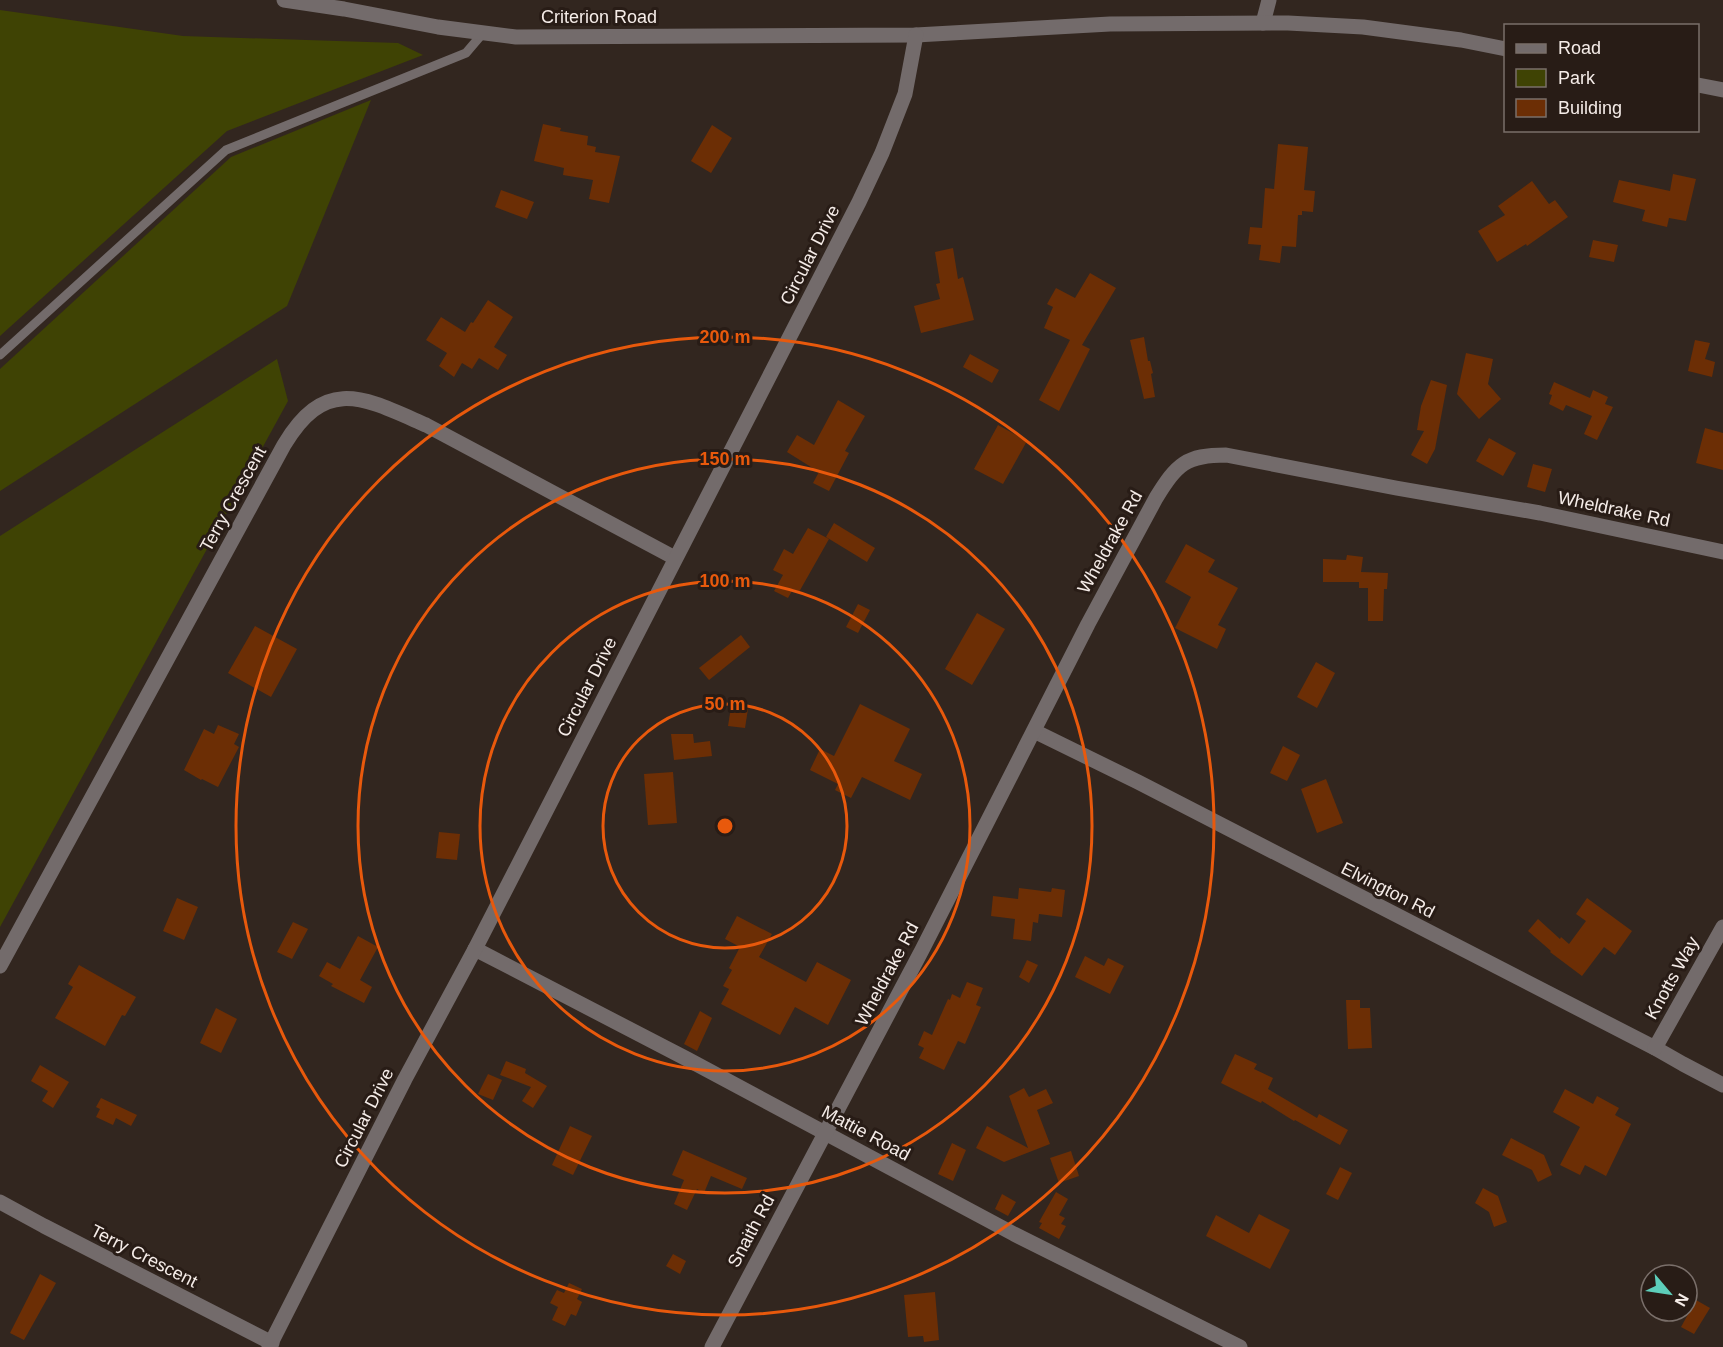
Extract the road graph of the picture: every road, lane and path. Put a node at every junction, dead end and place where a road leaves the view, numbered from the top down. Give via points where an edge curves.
1 (284, 0) edge
2 (1269, 0) edge
3 (1263, 23) junction
4 (483, 33) junction
5 (916, 35) junction
6 (1504, 49) edge
7 (1699, 85) edge
8 (1723, 90) edge
9 (0, 355) edge
10 (1723, 552) edge
11 (675, 558) junction
12 (1034, 731) junction
13 (1723, 927) edge
14 (475, 949) junction
15 (0, 966) edge
16 (1655, 1048) junction
17 (1723, 1085) edge
18 (825, 1133) junction
19 (0, 1202) edge
20 (271, 1345) edge
21 (712, 1347) edge
22 (1240, 1347) edge

1 - 4 street, Criterion Road
2 - 3 street
3 - 5 street, Criterion Road via 1110,24
3 - 6 street, Criterion Road via 1363,27
4 - 5 street, Criterion Road via 516,37
4 - 9 lane via 466,53 226,150
5 - 11 street, Circular Drive via 905,94 882,153
7 - 8 street
10 - 12 street, Wheldrake Rd via 1540,513 1226,455 1189,459 1167,480 1156,498
11 - 14 street, Circular Drive
11 - 15 street, Terry Crescent via 387,408 351,398 323,403 304,417 284,446
12 - 16 street, Elvington Rd
12 - 18 street, Wheldrake Rd
13 - 16 street, Knotts Way
14 - 18 street, Mattie Road
14 - 20 street, Circular Drive
16 - 17 street, Elvington Rd
18 - 21 street, Snaith Rd
18 - 22 street, Mattie Road via 1014,1234
19 - 20 street, Terry Crescent

